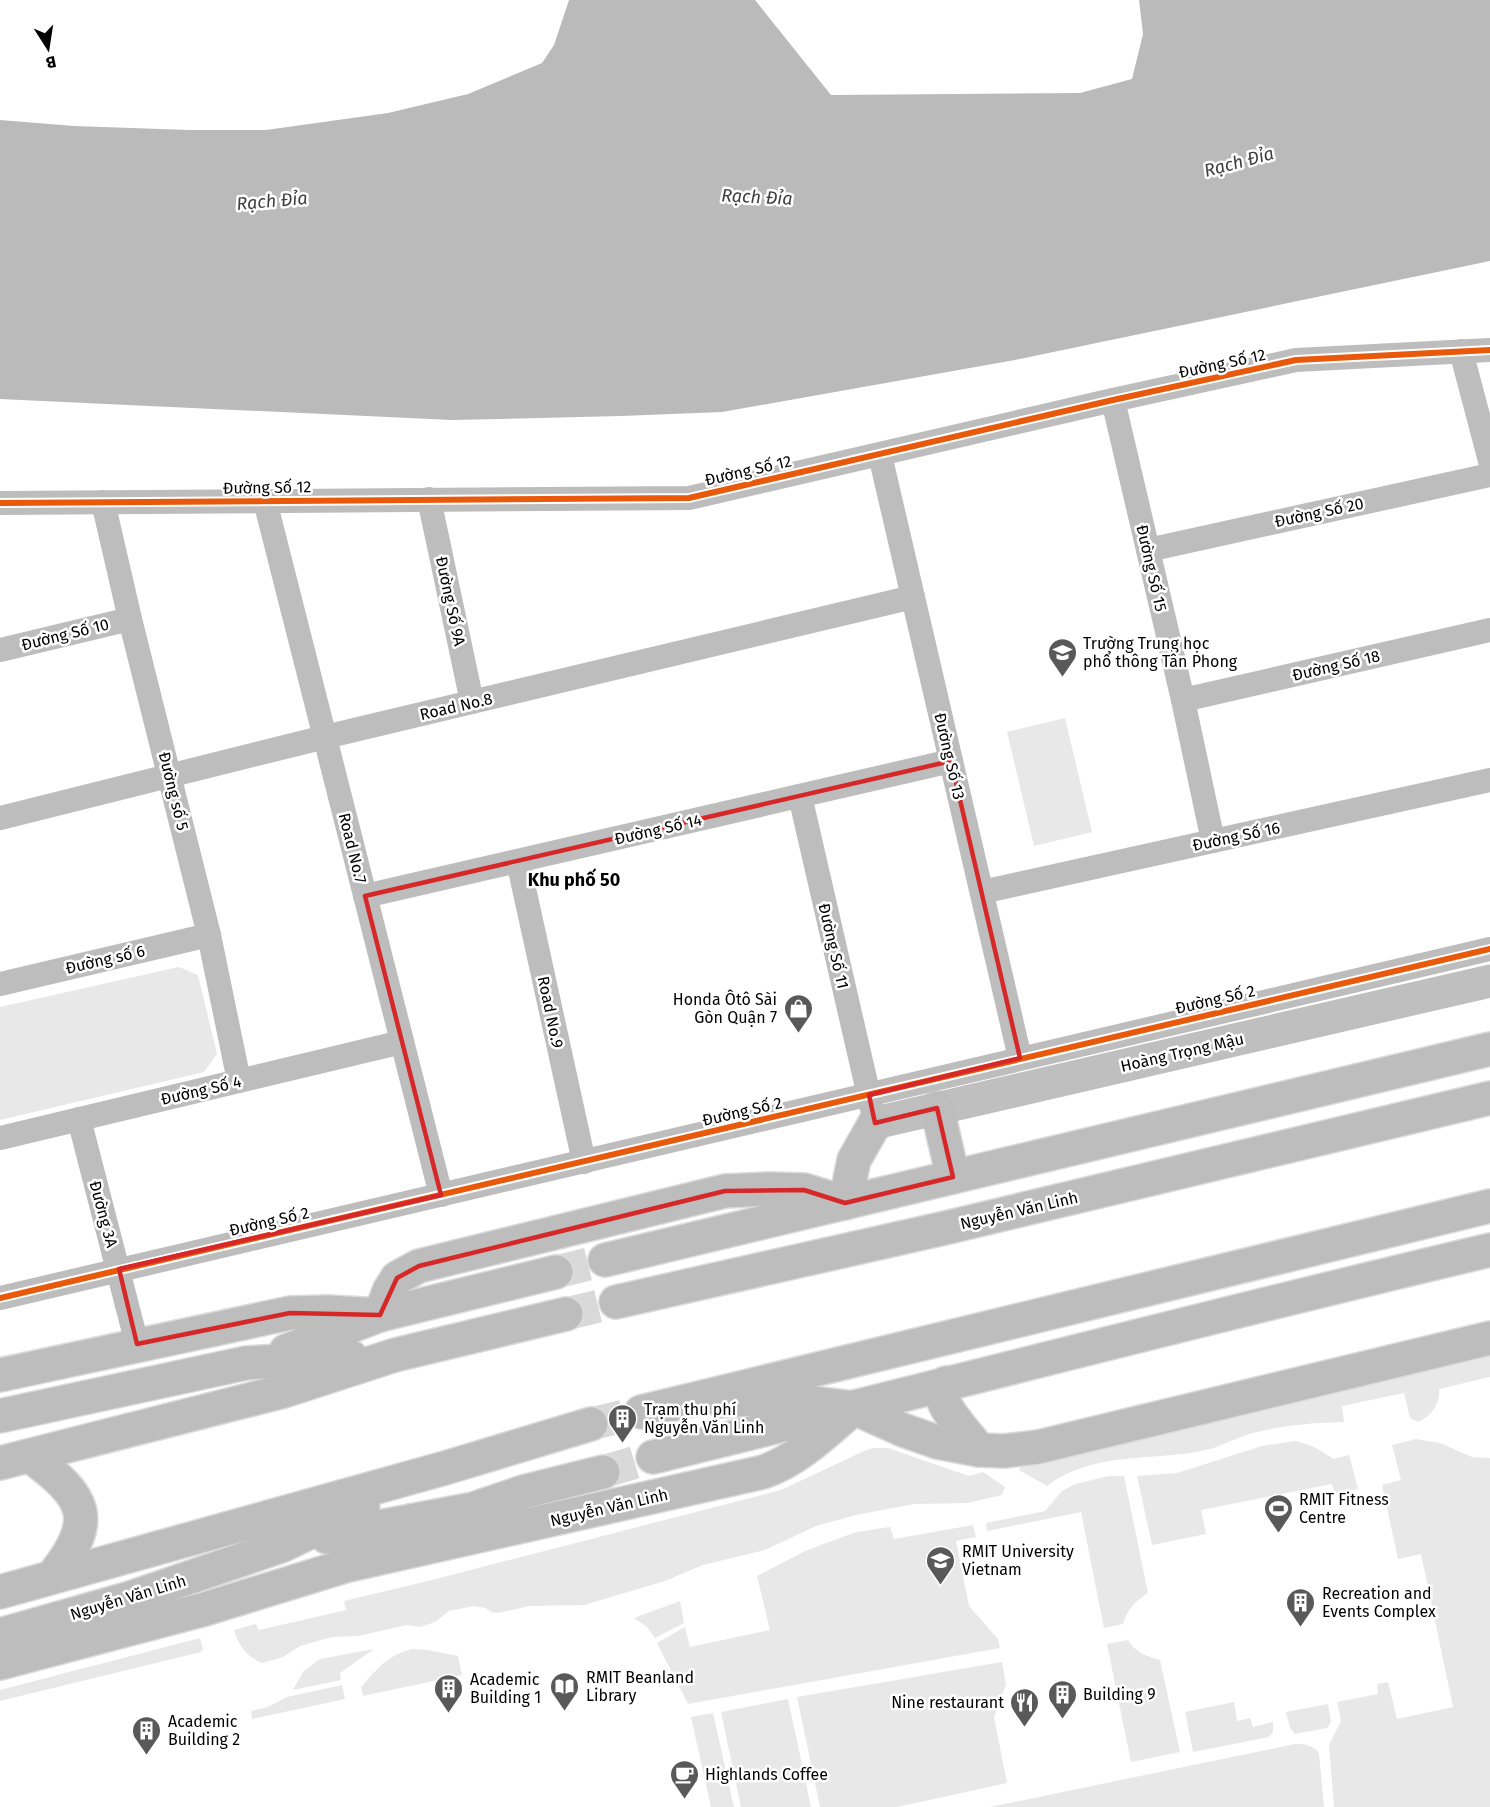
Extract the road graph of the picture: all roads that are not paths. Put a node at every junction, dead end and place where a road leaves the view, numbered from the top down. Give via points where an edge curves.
1 (1490, 350) edge
2 (1461, 351) junction
3 (1113, 400) junction
4 (880, 455) junction
5 (1490, 461) edge
6 (1490, 475) edge
7 (429, 500) junction
8 (265, 501) junction
9 (103, 502) junction
10 (0, 503) edge
11 (1148, 550) junction
12 (913, 597) junction
13 (130, 619) junction
14 (1490, 630) edge
15 (0, 650) edge
16 (1183, 700) junction
17 (472, 702) junction
18 (325, 737) junction
19 (951, 761) junction
20 (170, 776) junction
21 (1490, 780) edge
22 (800, 796) junction
23 (0, 818) edge
24 (1213, 841) junction
25 (518, 861) junction
26 (982, 892) junction
27 (365, 896) junction
28 (209, 935) junction
29 (1490, 949) edge
30 (1490, 981) edge
31 (0, 984) edge
32 (402, 1042) junction
33 (1490, 1049) edge
34 (1020, 1058) junction
35 (239, 1081) junction
36 (1490, 1098) edge
37 (937, 1108) junction
38 (872, 1109) junction
39 (79, 1119) junction
40 (0, 1138) edge
41 (585, 1162) junction
42 (953, 1177) junction
43 (441, 1195) junction
44 (845, 1203) junction
45 (1490, 1206) edge
46 (1490, 1250) edge
47 (605, 1260) tunnel mouth
48 (119, 1269) junction
49 (556, 1272) tunnel mouth
50 (0, 1298) edge
51 (616, 1302) tunnel mouth
52 (566, 1314) tunnel mouth
53 (380, 1315) junction
54 (1490, 1338) edge
55 (137, 1344) junction
56 (395, 1355) junction
57 (246, 1363) junction
58 (0, 1375) edge
59 (946, 1383) junction
60 (678, 1403) junction
61 (854, 1408) junction
62 (641, 1412) tunnel mouth
63 (0, 1416) edge
64 (591, 1424) tunnel mouth
65 (979, 1450) junction
66 (653, 1457) tunnel mouth
67 (15, 1460) edge
68 (445, 1468) junction
69 (603, 1472) tunnel mouth
70 (468, 1510) junction
71 (281, 1546) junction
72 (345, 1566) junction
73 (52, 1577) junction
74 (0, 1592) edge
75 (4, 1648) edge

1 - 2 street, Đường Số 12
2 - 3 street, Đường Số 12 via 1296,360
2 - 5 street
3 - 4 street, Đường Số 12
3 - 11 street, Đường Số 15
4 - 7 street, Đường Số 12 via 689,498
4 - 12 street, Đường Số 13
6 - 11 street, Đường Số 20
7 - 8 street, Đường Số 12
7 - 17 street, Đường Số 9A
8 - 9 street, Đường Số 12
8 - 18 street, Road No.7
9 - 10 street, Đường Số 12
9 - 13 street, Đường số 5
11 - 16 street, Đường Số 15
12 - 17 street, Road No.8
12 - 19 street, Đường Số 13
13 - 15 street, Đường Số 10
13 - 20 street, Đường số 5
14 - 16 street, Đường Số 18
16 - 24 street, Đường Số 15
17 - 18 street, Road No.8
18 - 20 street, Road No.8
18 - 27 street, Road No.7
19 - 22 street, Đường Số 14
19 - 26 street, Đường Số 13
20 - 23 street, Road No.8
20 - 28 street, Đường số 5
21 - 24 street, Đường Số 16
22 - 25 street, Đường Số 14
22 - 38 street, Đường Số 11
24 - 26 street, Đường Số 16
25 - 27 street, Đường Số 14
25 - 41 street, Road No.9
26 - 34 street, Đường Số 13
27 - 32 street, Road No.7
28 - 31 street, Đường số 6
28 - 35 street, Đường số 5
29 - 34 street, Đường Số 2
30 - 37 main road, Hoàng Trọng Mậu
32 - 35 street, Đường Số 4
32 - 43 street, Road No.7
33 - 42 main road
34 - 38 street, Đường Số 2
35 - 39 street, Đường Số 4
36 - 51 main road, Nguyễn Văn Linh
37 - 38 main road, Hoàng Trọng Mậu
37 - 42 main road
38 - 41 street, Đường Số 2
38 - 44 main road via 854,1160
39 - 40 street, Đường Số 4
39 - 48 street, Đường 3A
41 - 43 street, Đường Số 2
42 - 44 main road
43 - 48 street, Đường Số 2
44 - 47 main road
44 - 53 main road via 804,1190 724,1191 419,1266 397,1278
45 - 60 main road, Nguyễn Văn Linh
46 - 59 main road, Nguyễn Văn Linh
48 - 50 street, Đường Số 2
48 - 55 street, Đường 3A
49 - 53 main road
52 - 56 main road
53 - 55 main road via 290,1313
53 - 57 main road
54 - 65 main road via 1038,1447
55 - 58 main road
56 - 57 main road
56 - 67 main road via 284,1391
57 - 63 main road
59 - 61 main road, Nguyễn Văn Linh
59 - 65 main road via 941,1395 945,1405
60 - 61 main road, Nguyễn Văn Linh via 774,1398
60 - 62 main road, Nguyễn Văn Linh
61 - 65 main road via 937,1442
61 - 66 main road, Nguyễn Văn Linh
61 - 72 main road, Nguyễn Văn Linh via 778,1467 763,1472
64 - 68 main road, Nguyễn Văn Linh
67 - 73 main road via 66,1484 76,1498 80,1530
68 - 71 main road, Nguyễn Văn Linh
68 - 73 main road, Nguyễn Văn Linh
69 - 70 main road, Nguyễn Văn Linh
70 - 71 main road
70 - 72 main road, Nguyễn Văn Linh via 387,1541
71 - 75 main road, Nguyễn Văn Linh via 130,1598
72 - 75 main road, Nguyễn Văn Linh via 205,1609
73 - 74 main road, Nguyễn Văn Linh

